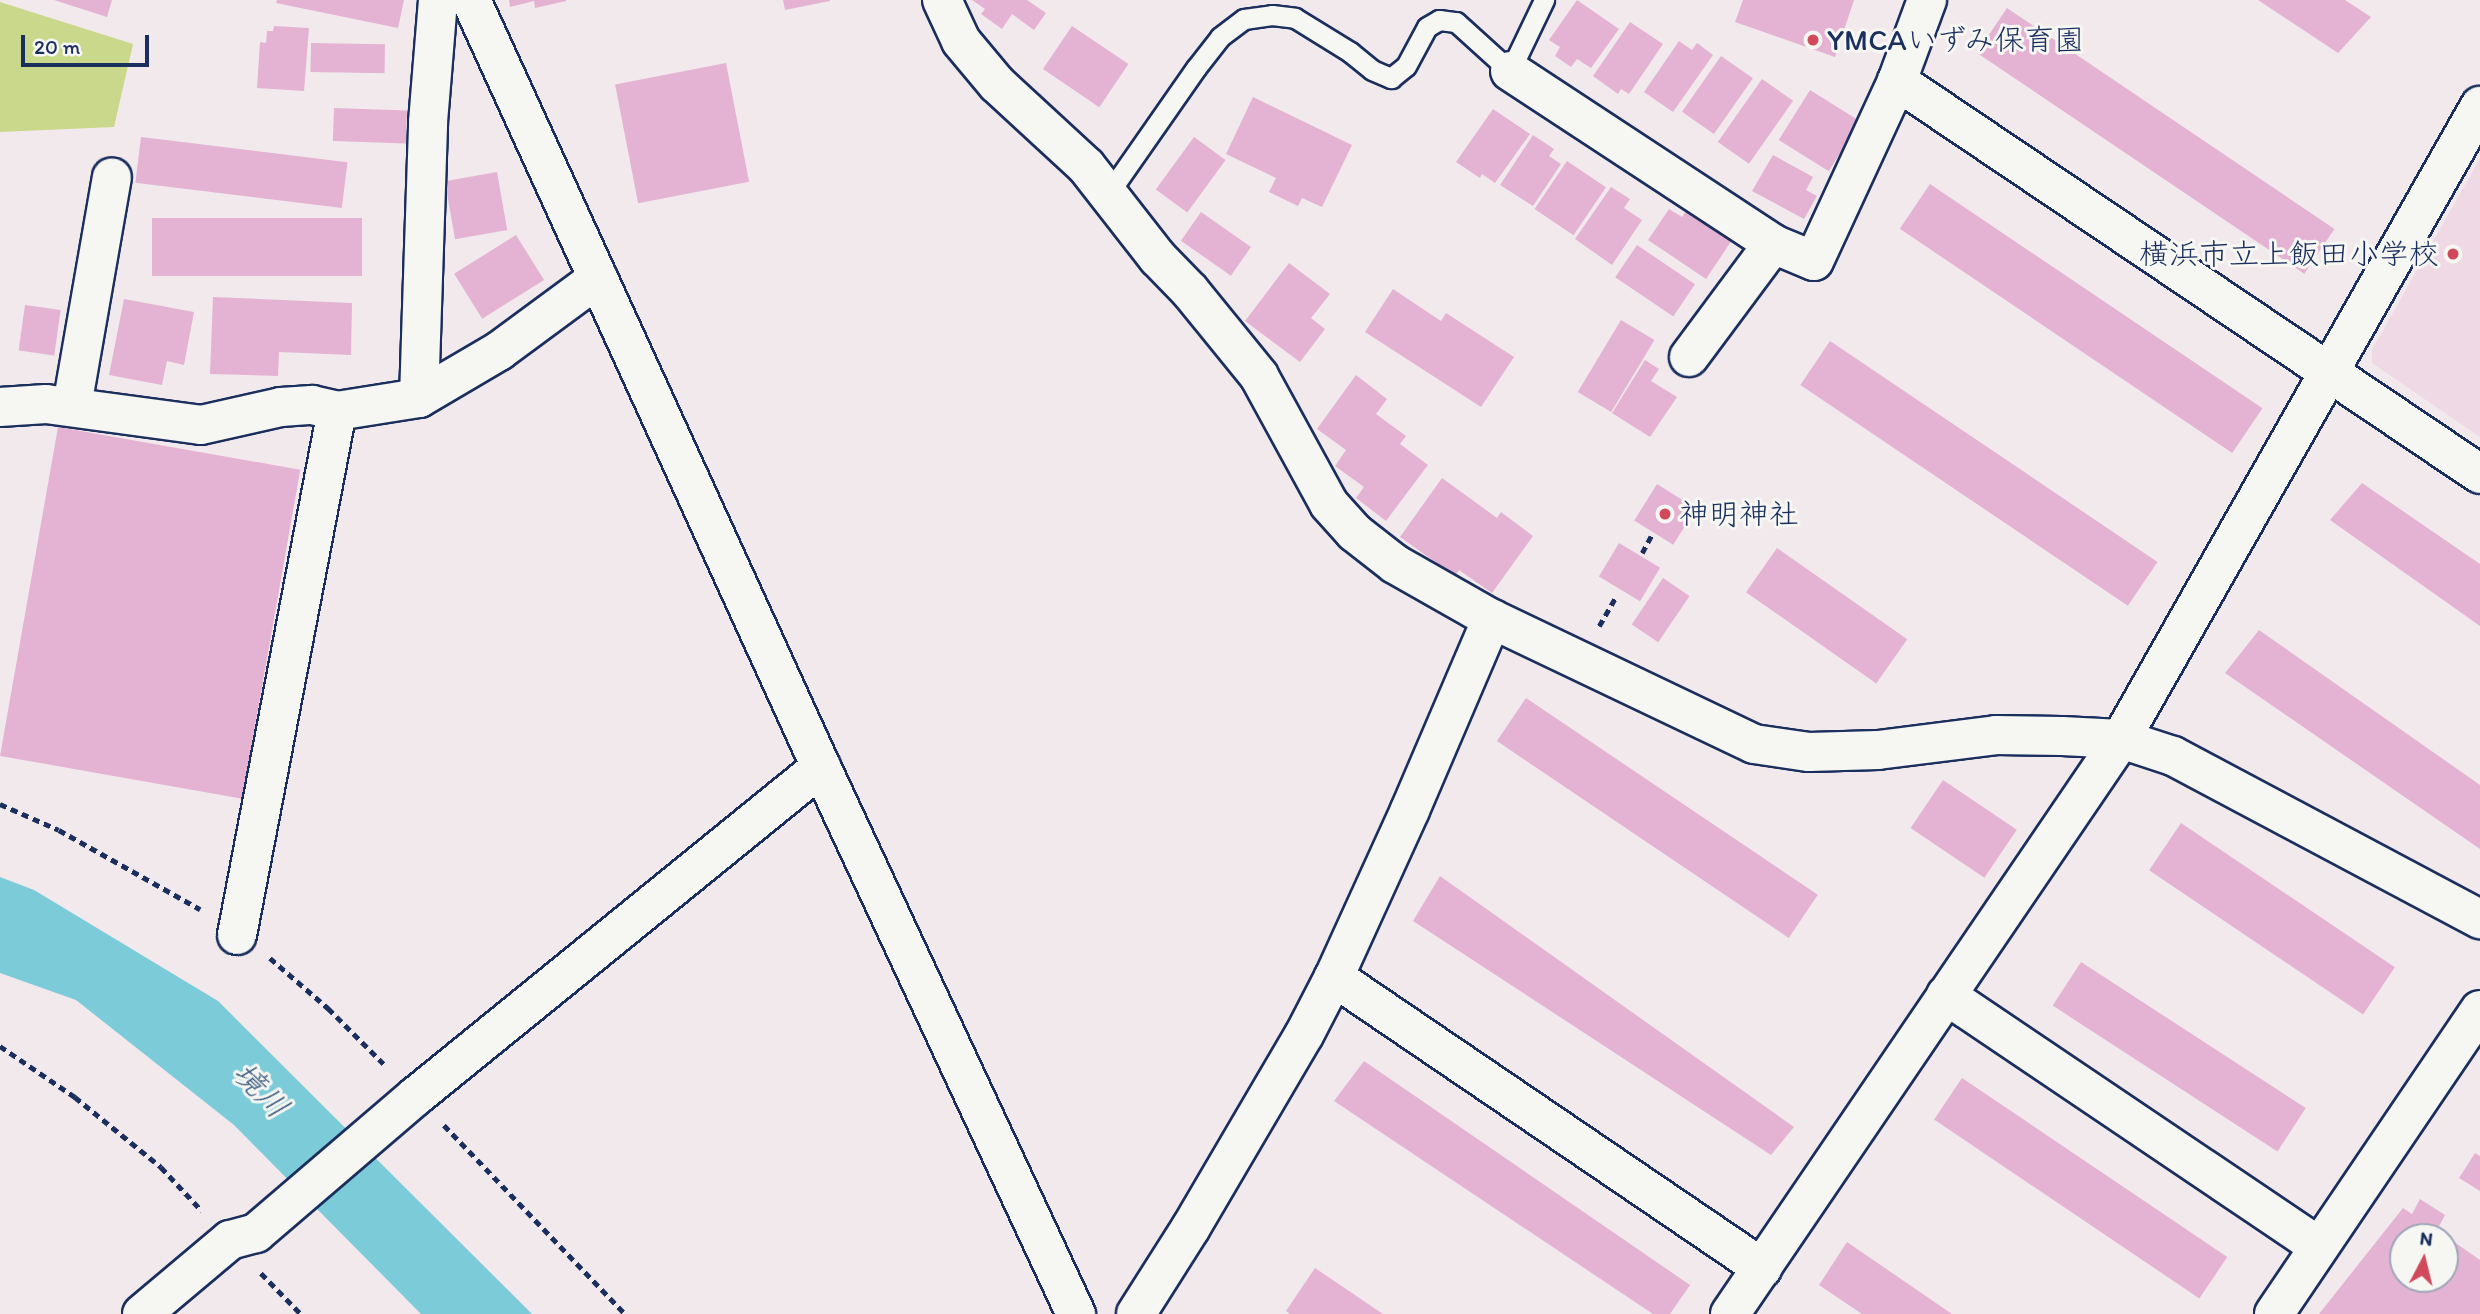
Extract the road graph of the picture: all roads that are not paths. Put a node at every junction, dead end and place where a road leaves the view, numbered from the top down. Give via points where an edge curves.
1 (438, 0) edge
2 (471, 0) edge
3 (942, 0) edge
4 (1544, 0) edge
5 (1927, 0) edge
6 (1510, 71) junction
7 (1897, 81) junction
8 (2480, 106) edge
9 (112, 177) dead end
10 (1108, 194) junction
11 (1773, 244) junction
12 (598, 278) junction
13 (1689, 357) dead end
14 (2329, 372) junction
15 (419, 398) junction
16 (72, 407) junction
17 (0, 408) edge
18 (337, 411) junction
19 (2480, 474) edge
20 (1492, 619) junction
21 (2121, 739) junction
22 (821, 767) junction
23 (2480, 919) edge
24 (237, 935) road end
25 (1334, 977) junction
26 (1946, 995) junction
27 (2480, 1010) edge
28 (2319, 1247) junction
29 (1762, 1268) junction
30 (142, 1314) edge
31 (1076, 1314) edge
32 (1136, 1314) edge
33 (1730, 1314) edge
34 (2274, 1314) edge

1 - 15 street via 428,122
2 - 12 street
3 - 10 street via 961,41 997,84 1086,166
4 - 6 lane
5 - 7 street
6 - 10 lane via 1456,22 1438,20 1427,27 1406,66 1391,78 1296,18 1244,19 1220,37
6 - 11 street
7 - 11 street via 1814,261
7 - 14 street
8 - 14 street
9 - 16 street
10 - 20 street via 1259,376 1329,504 1354,532 1395,564
11 - 13 street
12 - 15 street via 490,357
12 - 22 street
14 - 19 street
14 - 21 street
15 - 18 street
16 - 17 street
16 - 18 street via 201,425 281,407 312,405
18 - 24 street
20 - 21 street via 1754,744 1809,752 1878,750 1996,735
20 - 25 street
21 - 23 street via 2173,756
21 - 26 street
22 - 30 street
22 - 31 street
25 - 29 street
25 - 32 street via 1203,1207
26 - 28 street
26 - 29 street
27 - 28 street
28 - 34 street
29 - 33 street

